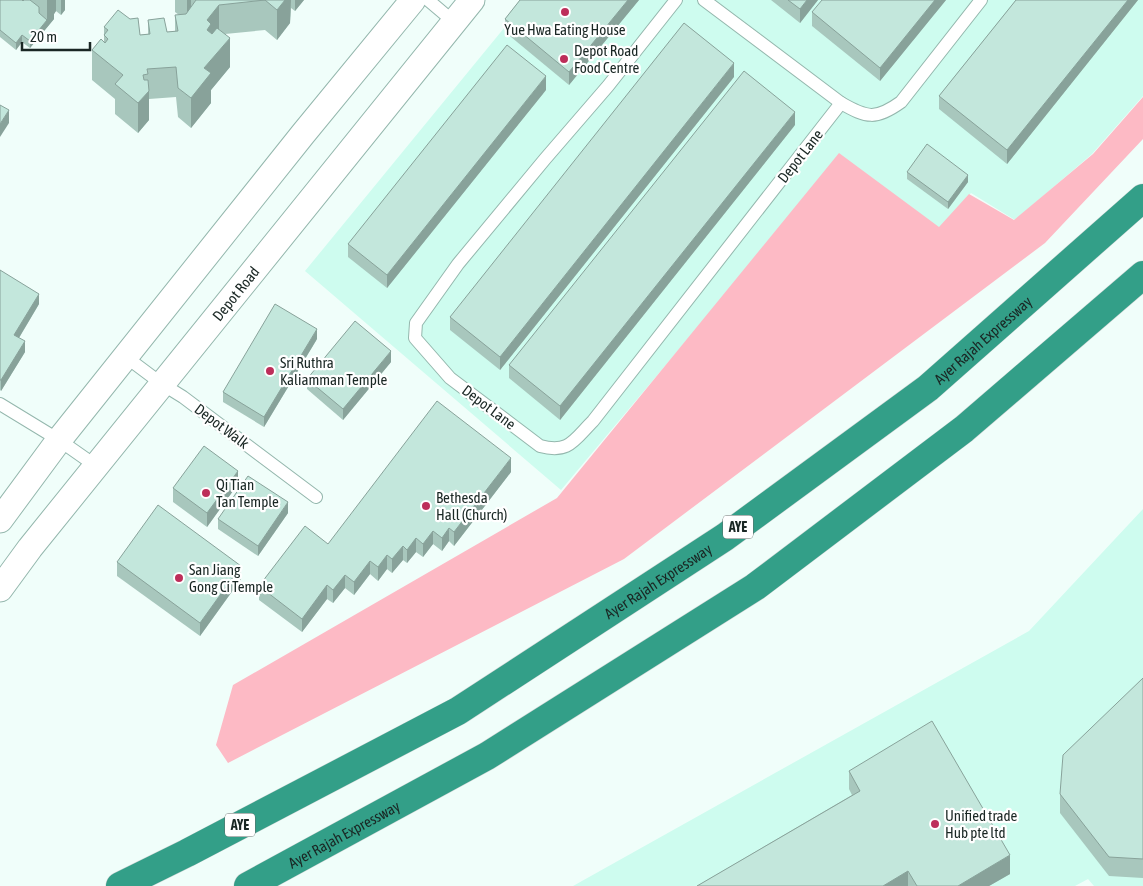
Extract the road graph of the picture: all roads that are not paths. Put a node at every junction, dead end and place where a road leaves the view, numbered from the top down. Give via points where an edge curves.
1 (413, 0) edge
2 (428, 0) edge
3 (472, 0) edge
4 (676, 0) edge
5 (704, 0) edge
6 (980, 0) edge
7 (454, 22) junction
8 (841, 103) junction
9 (1143, 198) edge
10 (1143, 275) edge
11 (126, 357) junction
12 (162, 384) junction
13 (0, 404) edge
14 (60, 440) junction
15 (96, 466) junction
16 (316, 497) dead end
17 (0, 520) edge
18 (0, 589) edge
19 (120, 886) edge
20 (248, 886) edge

1 - 11 street
2 - 7 lane
3 - 7 street, Depot Road
4 - 8 lane, Depot Lane via 458,264 416,323 414,338 450,378 540,446 553,449 567,447 593,421
5 - 8 lane
6 - 8 lane via 901,102 885,113 861,114
7 - 12 street, Depot Road
9 - 19 highway, Ayer Rajah Expressway / AYE via 928,388 724,537 458,711
10 - 20 highway, Ayer Rajah Expressway via 964,429 755,587 487,756
11 - 12 lane, Depot Walk
11 - 14 street
12 - 15 street, Depot Road
12 - 16 lane, Depot Walk
13 - 14 lane
14 - 15 lane
14 - 17 street
15 - 18 street, Depot Road

